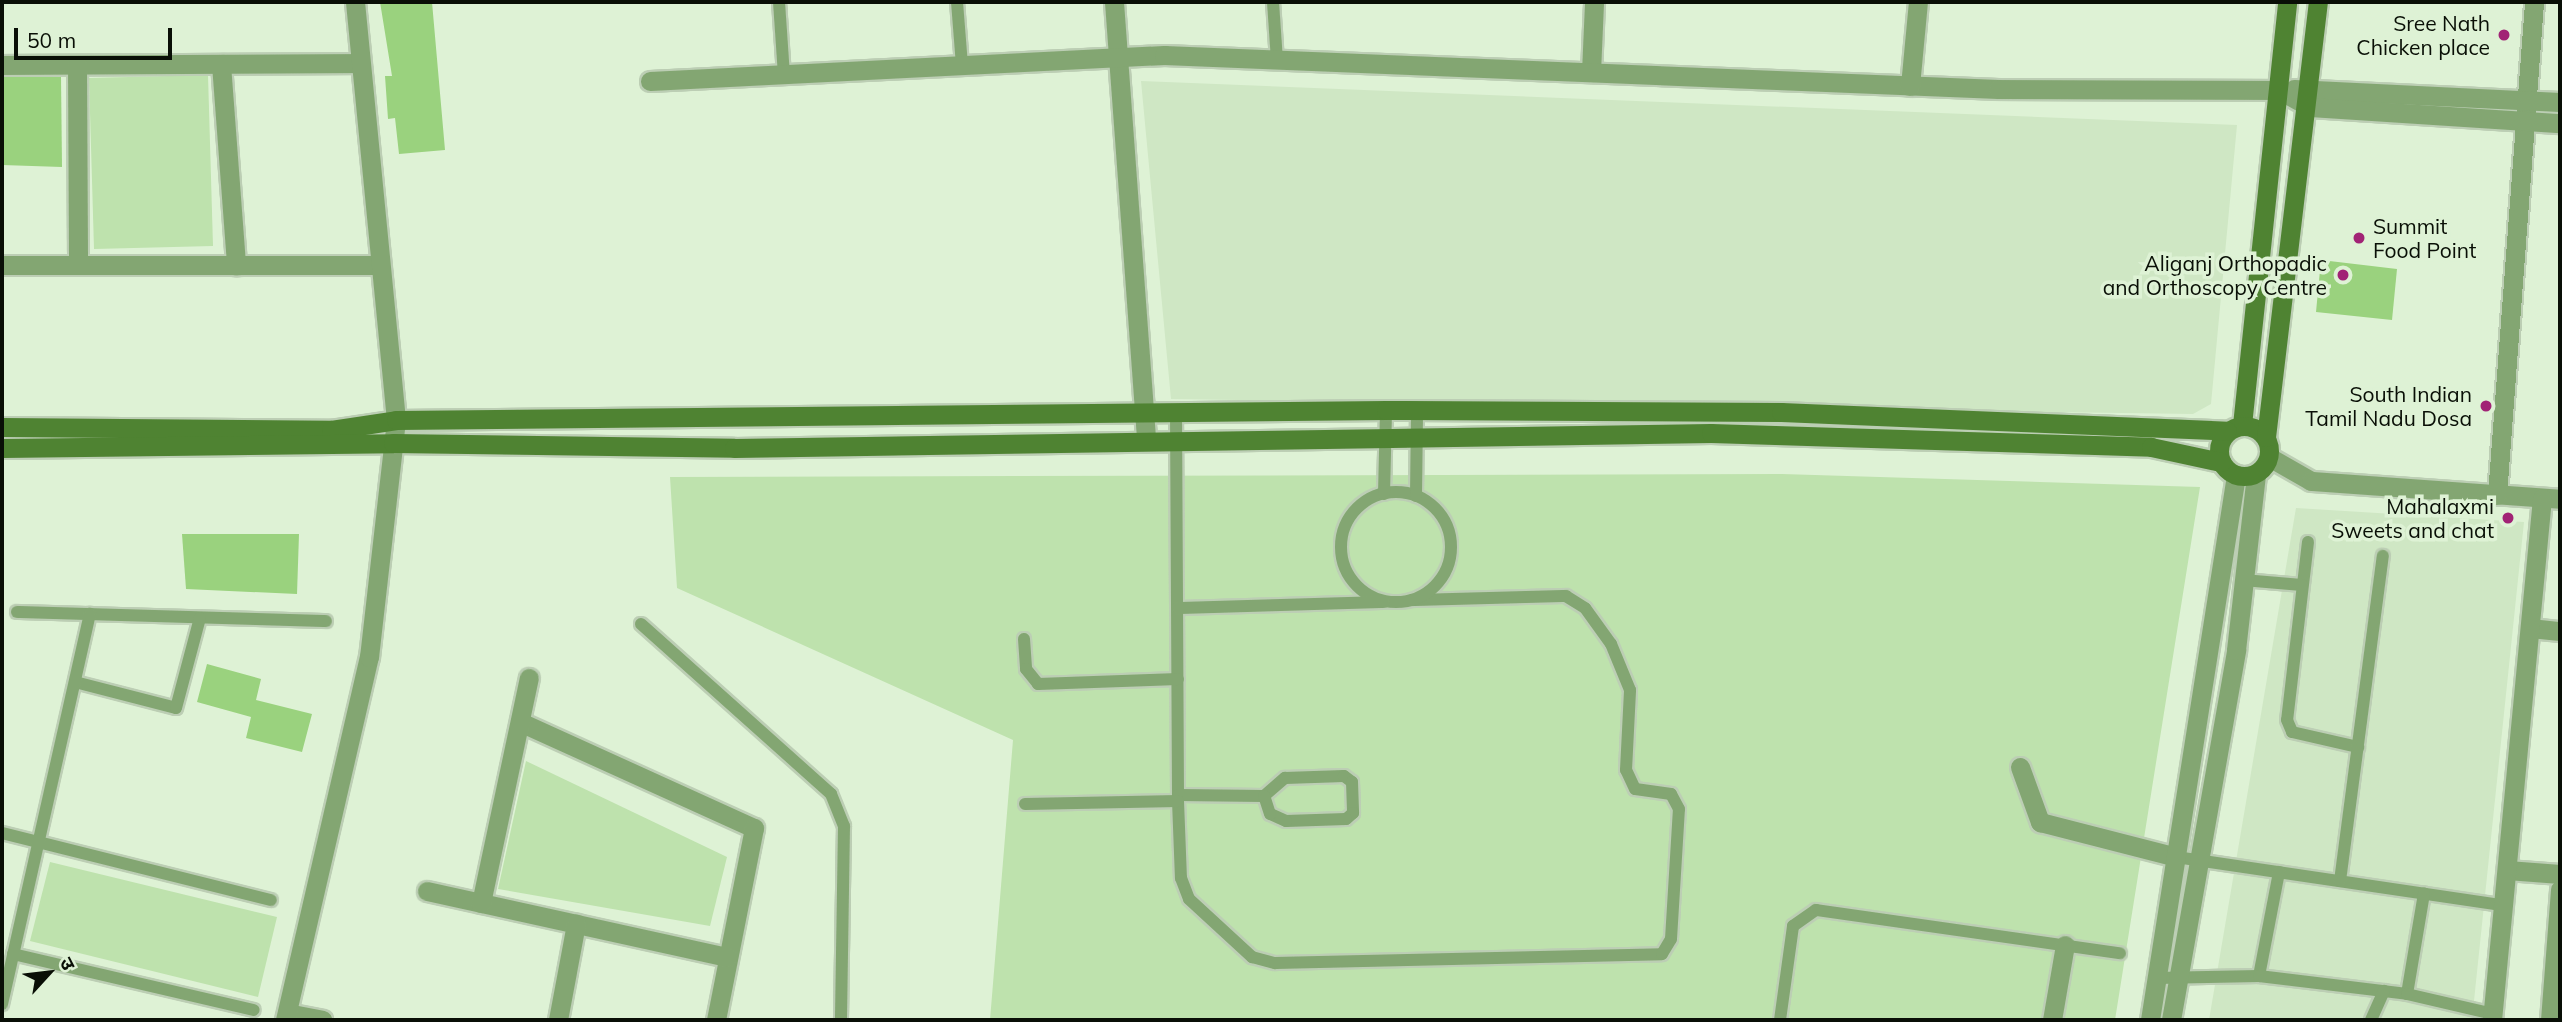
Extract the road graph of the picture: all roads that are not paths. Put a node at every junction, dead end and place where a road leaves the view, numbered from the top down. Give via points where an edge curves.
1 (355, 2) edge
2 (779, 2) edge
3 (957, 2) edge
4 (1114, 2) edge
5 (1273, 2) edge
6 (1594, 2) edge
7 (1918, 2) edge
8 (2287, 2) edge
9 (2318, 2) edge
10 (2534, 2) edge
11 (1118, 58) junction
12 (1278, 60) junction
13 (360, 63) junction
14 (221, 64) junction
15 (2, 65) edge
16 (77, 65) junction
17 (962, 66) junction
18 (1591, 72) junction
19 (784, 75) junction
20 (650, 82) dead end
21 (1910, 86) junction
22 (2278, 90) junction
23 (2311, 97) junction
24 (2527, 98) junction
25 (2560, 102) edge
26 (2525, 118) junction
27 (2560, 123) edge
28 (2, 264) edge
29 (78, 265) junction
30 (236, 265) junction
31 (380, 265) junction
32 (1386, 410) junction
33 (1417, 410) junction
34 (1176, 411) junction
35 (1147, 413) junction
36 (396, 420) junction
37 (2, 427) edge
38 (2234, 428) junction
39 (1385, 435) junction
40 (1416, 435) junction
41 (2266, 437) junction
42 (1177, 439) junction
43 (1146, 440) junction
44 (393, 443) junction
45 (2, 448) edge
46 (2269, 457) junction
47 (2237, 470) junction
48 (1384, 494) junction
49 (2497, 495) junction
50 (1416, 496) junction
51 (2551, 499) edge
52 (2308, 542) dead end
53 (2383, 556) dead end
54 (2243, 580) junction
55 (2302, 584) junction
56 (1412, 600) junction
57 (1393, 602) junction
58 (1178, 608) junction
59 (17, 612) dead end
60 (90, 614) junction
61 (200, 618) junction
62 (326, 621) dead end
63 (640, 624) dead end
64 (2530, 628) junction
65 (2560, 631) edge
66 (1024, 639) dead end
67 (529, 678) dead end
68 (1178, 679) junction
69 (75, 682) junction
70 (2203, 698) junction
71 (2226, 703) junction
72 (520, 722) junction
73 (2358, 747) junction
74 (2020, 768) dead end
75 (1264, 796) junction
76 (1178, 798) junction
77 (1025, 804) dead end
78 (2, 833) edge
79 (38, 841) junction
80 (2176, 857) junction
81 (2199, 860) junction
82 (2507, 870) junction
83 (2279, 872) junction
84 (2560, 874) edge
85 (2340, 881) junction
86 (2560, 889) edge
87 (427, 891) dead end
88 (2424, 893) junction
89 (271, 900) dead end
90 (481, 903) junction
91 (2503, 905) junction
92 (576, 924) junction
93 (2065, 945) junction
94 (2120, 953) dead end
95 (13, 954) junction
96 (2558, 954) edge
97 (728, 957) junction
98 (2259, 976) junction
99 (2156, 978) junction
100 (2177, 982) junction
101 (2384, 991) junction
102 (2407, 994) junction
103 (2, 1004) edge
104 (254, 1010) dead end
105 (286, 1017) edge
106 (2493, 1017) edge
107 (846, 1018) edge
108 (322, 1020) edge
109 (558, 1020) edge
110 (716, 1020) edge
111 (1780, 1020) edge
112 (2052, 1020) edge
113 (2150, 1020) edge
114 (2171, 1020) edge
115 (2371, 1020) edge
116 (2550, 1020) edge

1 - 13 street
2 - 19 lane
3 - 17 lane
4 - 11 street
5 - 12 lane
6 - 18 street
7 - 21 street
8 - 22 main road
9 - 23 main road
10 - 24 street
11 - 12 street
11 - 17 street
11 - 35 street
12 - 18 street
13 - 14 street
13 - 31 street
14 - 16 street
14 - 30 street
15 - 16 street
16 - 29 street
17 - 19 street
18 - 21 street
19 - 20 street
21 - 22 street
22 - 23 street
22 - 38 main road
23 - 24 street
23 - 26 street
23 - 41 main road
24 - 25 street
24 - 26 street
26 - 27 street
26 - 49 street
28 - 29 street
29 - 30 street
30 - 31 street
31 - 36 street
32 - 33 main road
32 - 34 main road
32 - 39 lane
33 - 38 main road via 1781,412
33 - 40 lane
34 - 35 main road
34 - 42 lane
35 - 36 main road
35 - 43 street
36 - 37 main road via 331,430
36 - 44 street
38 - 41 main road
38 - 47 main road via 2220,441
39 - 40 main road
39 - 42 main road
39 - 48 lane
40 - 47 main road via 1711,433 2105,444 2197,454
40 - 50 lane
41 - 46 main road
42 - 43 main road
42 - 58 lane
43 - 44 main road via 734,448
44 - 45 main road
44 - 105 street via 369,657
46 - 47 main road
46 - 49 street via 2311,481
47 - 54 street
47 - 70 street
48 - 50 lane
48 - 57 lane via 1347,521 1342,555 1359,587
49 - 51 street
50 - 56 lane via 1436,510 1451,541 1442,578
51 - 64 street
52 - 55 lane
53 - 73 lane
54 - 55 lane
54 - 71 street
55 - 73 lane via 2287,720 2292,732
56 - 57 lane
56 - 76 lane via 1566,596 1585,608 1611,644 1630,690 1626,770 1635,789 1671,794 1679,808 1671,939 1662,954 1275,963 1252,957 1189,899 1181,878
57 - 58 lane
58 - 68 lane
59 - 60 lane
60 - 61 lane
60 - 69 lane
61 - 62 lane
61 - 69 lane via 176,708
63 - 107 lane via 831,794 844,826
64 - 65 street
64 - 82 street
66 - 68 lane via 1026,669 1038,684
67 - 72 street
68 - 76 lane
69 - 79 lane
70 - 71 street
70 - 80 street
71 - 81 street
72 - 90 street
72 - 97 street via 754,828
73 - 85 lane
74 - 80 street via 2040,822
75 - 75 lane via 1285,778 1344,776 1352,782 1353,813 1346,819 1286,821 1270,814
75 - 76 lane
76 - 77 lane
78 - 79 lane
79 - 89 lane
79 - 95 lane
80 - 81 lane
80 - 99 street
81 - 83 lane
81 - 100 street
82 - 84 street
82 - 91 street
83 - 85 lane
83 - 98 lane
85 - 88 lane
86 - 96 street
87 - 90 street
88 - 91 lane
88 - 102 lane
90 - 92 street
91 - 106 street
92 - 97 street
92 - 109 street
93 - 94 lane
93 - 111 lane via 1816,910 1793,926
93 - 112 street
95 - 103 lane
95 - 104 lane
96 - 116 street
97 - 110 street
98 - 100 lane
98 - 101 lane
99 - 100 lane
99 - 113 street
100 - 114 street
101 - 102 lane
101 - 115 lane
102 - 106 lane
105 - 108 street

